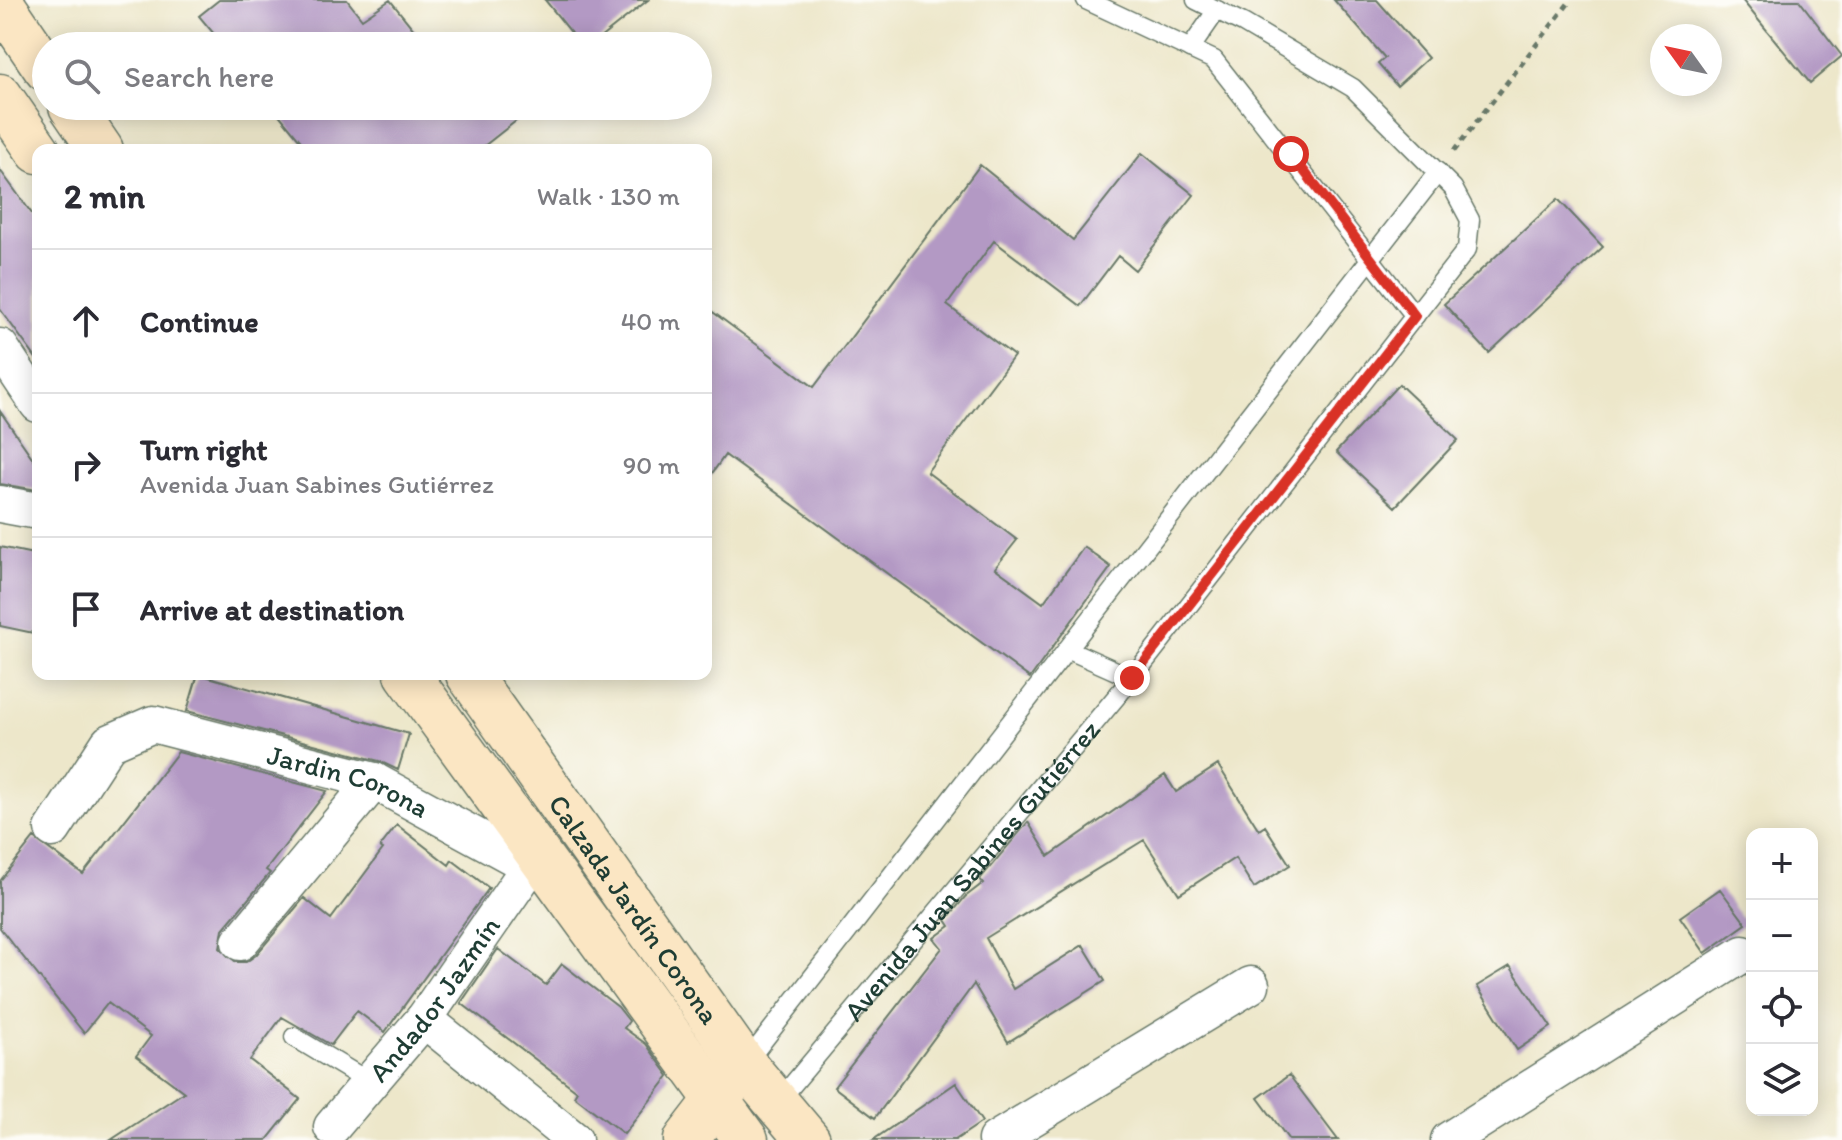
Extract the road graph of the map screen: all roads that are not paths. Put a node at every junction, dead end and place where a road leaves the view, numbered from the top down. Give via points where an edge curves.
1 (1086, 0) edge
2 (1196, 0) edge
3 (0, 1) edge
4 (1217, 10) junction
5 (32, 48) edge
6 (1190, 49) junction
7 (0, 96) edge
8 (81, 120) edge
9 (33, 144) edge
10 (97, 144) edge
11 (1438, 172) junction
12 (1369, 261) junction
13 (1415, 316) junction
14 (0, 347) edge
15 (32, 395) edge
16 (0, 504) edge
17 (32, 510) edge
18 (1069, 650) junction
19 (1132, 678) junction
20 (411, 680) edge
21 (472, 680) edge
22 (374, 781) junction
23 (53, 829) dead end
24 (542, 869) junction
25 (240, 942) dead end
26 (1743, 954) dead end
27 (1251, 985) dead end
28 (424, 1019) junction
29 (294, 1037) dead end
30 (744, 1064) junction
31 (369, 1082) junction
32 (717, 1099) junction
33 (778, 1102) junction
34 (332, 1127) dead end
35 (574, 1140) edge
36 (686, 1140) edge
37 (745, 1140) edge
38 (808, 1140) edge
39 (996, 1140) edge
40 (1449, 1140) edge

1 - 6 lane
2 - 4 lane
3 - 5 main road
4 - 6 lane
4 - 11 lane via 1353,88
6 - 12 lane via 1214,60
7 - 9 main road
8 - 10 main road
11 - 12 lane, Avenida Juan Sabines Gutiérrez
11 - 13 lane, Avenida Juan Sabines Gutiérrez via 1470,220 1467,249
12 - 13 lane
12 - 18 lane, Avenida Juan Sabines Gutiérrez
13 - 19 lane, Avenida Juan Sabines Gutiérrez
14 - 15 street
16 - 17 street
18 - 19 lane
18 - 30 lane, Avenida Juan Sabines Gutiérrez
19 - 33 lane, Avenida Juan Sabines Gutiérrez
20 - 24 main road, Calzada Jardín Corona
21 - 30 main road, Calzada Jardín Corona
22 - 23 street, Jardin Corona via 153,724 109,743
22 - 24 street, Jardin Corona
22 - 25 street
24 - 28 street, Andador Jazmín
24 - 32 main road, Calzada Jardín Corona
26 - 40 street
27 - 39 street
28 - 31 street, Andador Jazmín
28 - 35 street
29 - 31 lane
30 - 32 main road
30 - 33 main road, Calzada Jardín Corona
31 - 34 street, Andador Jazmín
32 - 36 main road
32 - 37 main road, Calzada Jardín Corona
33 - 37 main road, Avenida Juan Sabines Gutiérrez
33 - 38 main road, Calzada Jardín Corona

